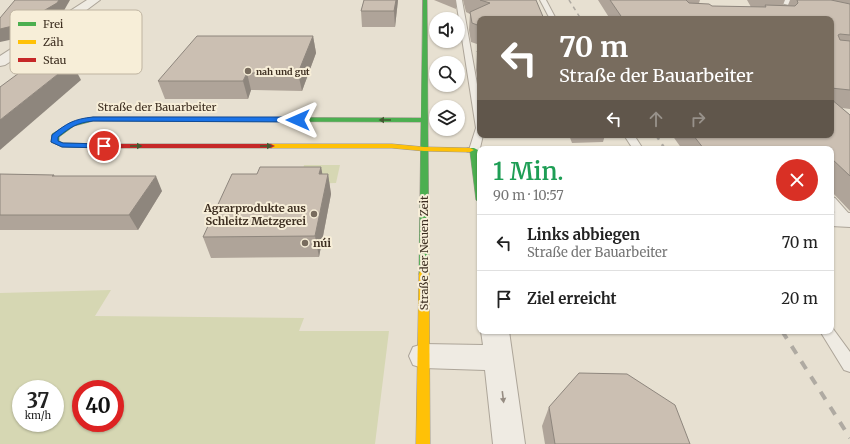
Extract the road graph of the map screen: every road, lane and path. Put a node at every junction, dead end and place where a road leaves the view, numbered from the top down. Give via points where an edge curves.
1 (94, 0) edge
2 (425, 0) edge
3 (459, 0) edge
4 (543, 0) edge
5 (783, 3) edge
6 (80, 10) edge
7 (850, 14) edge
8 (551, 16) edge
9 (10, 56) edge
10 (0, 62) edge
11 (477, 110) edge
12 (424, 120) junction
13 (424, 149) junction
14 (477, 150) edge
15 (834, 206) edge
16 (843, 220) edge
17 (829, 334) edge
18 (497, 345) edge
19 (423, 356) junction
20 (850, 365) edge
21 (423, 444) edge
22 (509, 444) edge

1 - 6 street
2 - 12 street, Straße der Neuen Zeit
3 - 11 lane
4 - 8 lane
5 - 7 street
9 - 10 street
12 - 13 street, Straße der Neuen Zeit
12 -> 13 street, Straße der Bauarbeiter via 93,119 70,124 55,136 54,142 73,146 392,146
13 - 14 street
13 - 19 street, Straße der Neuen Zeit
15 - 16 lane
17 - 20 lane
18 - 19 street
18 -> 22 street
19 - 21 street, Straße der Neuen Zeit

